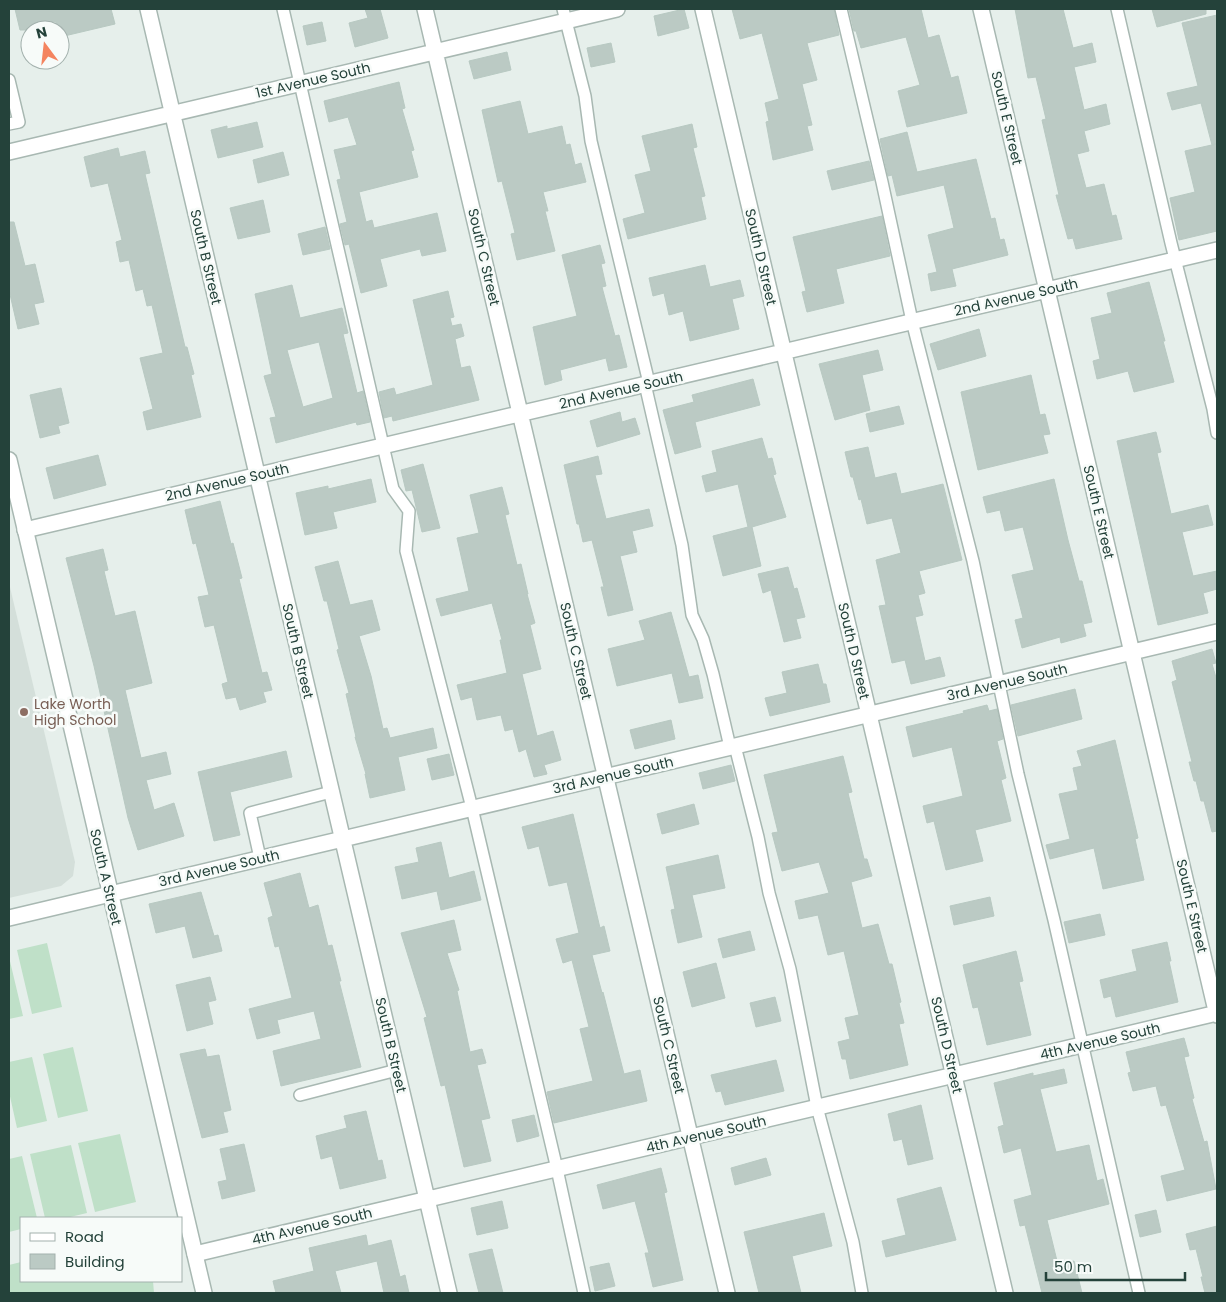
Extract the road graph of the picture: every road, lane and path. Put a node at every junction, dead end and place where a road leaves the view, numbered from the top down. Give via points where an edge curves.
1 (148, 9) edge
2 (283, 9) edge
3 (425, 9) edge
4 (617, 9) edge
5 (703, 9) edge
6 (841, 9) edge
7 (981, 9) edge
8 (1117, 9) edge
9 (564, 15) edge
10 (435, 51) junction
11 (9, 80) edge
12 (299, 83) junction
13 (172, 113) junction
14 (9, 124) edge
15 (9, 152) edge
16 (1217, 250) edge
17 (1176, 259) junction
18 (1047, 290) junction
19 (912, 321) junction
20 (784, 352) junction
21 (647, 384) junction
22 (520, 413) junction
23 (1217, 433) edge
24 (384, 445) junction
25 (9, 460) edge
26 (257, 475) junction
27 (12, 484) edge
28 (25, 530) junction
29 (1217, 632) edge
30 (1132, 652) junction
31 (1000, 684) junction
32 (869, 715) junction
33 (733, 747) junction
34 (606, 777) junction
35 (331, 792) junction
36 (472, 808) junction
37 (343, 839) junction
38 (260, 858) junction
39 (111, 894) junction
40 (9, 918) edge
41 (1217, 1014) edge
42 (1082, 1045) junction
43 (397, 1070) junction
44 (954, 1075) junction
45 (300, 1095) dead end
46 (817, 1107) junction
47 (691, 1137) junction
48 (557, 1169) junction
49 (427, 1199) junction
50 (195, 1254) junction
51 (204, 1293) edge
52 (449, 1293) edge
53 (584, 1293) edge
54 (727, 1293) edge
55 (862, 1293) edge
56 (1005, 1293) edge
57 (1140, 1293) edge

1 - 13 street, South B Street
2 - 12 lane
3 - 10 street, South C Street
4 - 9 street, 1st Avenue South
5 - 20 street, South D Street
6 - 19 lane
7 - 18 street, South E Street
8 - 17 lane
9 - 10 street, 1st Avenue South
9 - 21 lane via 585,96 591,141
10 - 12 street, 1st Avenue South
10 - 22 street, South C Street
11 - 14 lane via 19,122
12 - 13 street, 1st Avenue South
12 - 24 lane
13 - 15 street, 1st Avenue South
13 - 26 street, South B Street
16 - 17 street, 2nd Avenue South
17 - 18 street, 2nd Avenue South
17 - 23 lane
18 - 19 street, 2nd Avenue South
18 - 30 street, South E Street
19 - 20 street, 2nd Avenue South
19 - 31 lane
20 - 21 street, 2nd Avenue South
20 - 32 street, South D Street
21 - 22 street, 2nd Avenue South
21 - 33 lane via 682,546 692,615 703,639
22 - 24 street, 2nd Avenue South
22 - 34 street, South C Street
24 - 26 street, 2nd Avenue South
24 - 36 lane via 393,489 409,511 406,551
25 - 27 street, South A Street
26 - 28 street, 2nd Avenue South
26 - 35 street, South B Street
27 - 28 street, South A Street
28 - 39 street, South A Street
29 - 30 street, 3rd Avenue South
30 - 31 street, 3rd Avenue South
30 - 41 street, South E Street
31 - 32 street, 3rd Avenue South
31 - 42 lane
32 - 33 street, 3rd Avenue South
32 - 44 street, South D Street
33 - 34 street, 3rd Avenue South
33 - 46 lane via 790,969
34 - 36 street, 3rd Avenue South
34 - 47 street, South C Street
35 - 37 street, South B Street
35 - 38 lane via 250,814
36 - 37 street, 3rd Avenue South
36 - 48 lane
37 - 38 street, 3rd Avenue South
37 - 43 street, South B Street
38 - 39 street, 3rd Avenue South
39 - 40 street, 3rd Avenue South
39 - 50 street, South A Street
41 - 42 street, 4th Avenue South
42 - 44 street, 4th Avenue South
42 - 57 lane
43 - 45 lane
43 - 49 street, South B Street
44 - 46 street, 4th Avenue South
44 - 56 street, South D Street
46 - 47 street, 4th Avenue South
46 - 55 lane via 853,1242
47 - 48 street, 4th Avenue South
47 - 54 street, South C Street
48 - 49 street, 4th Avenue South
48 - 53 lane
49 - 50 street, 4th Avenue South
49 - 52 street, South B Street
50 - 51 street, South A Street

